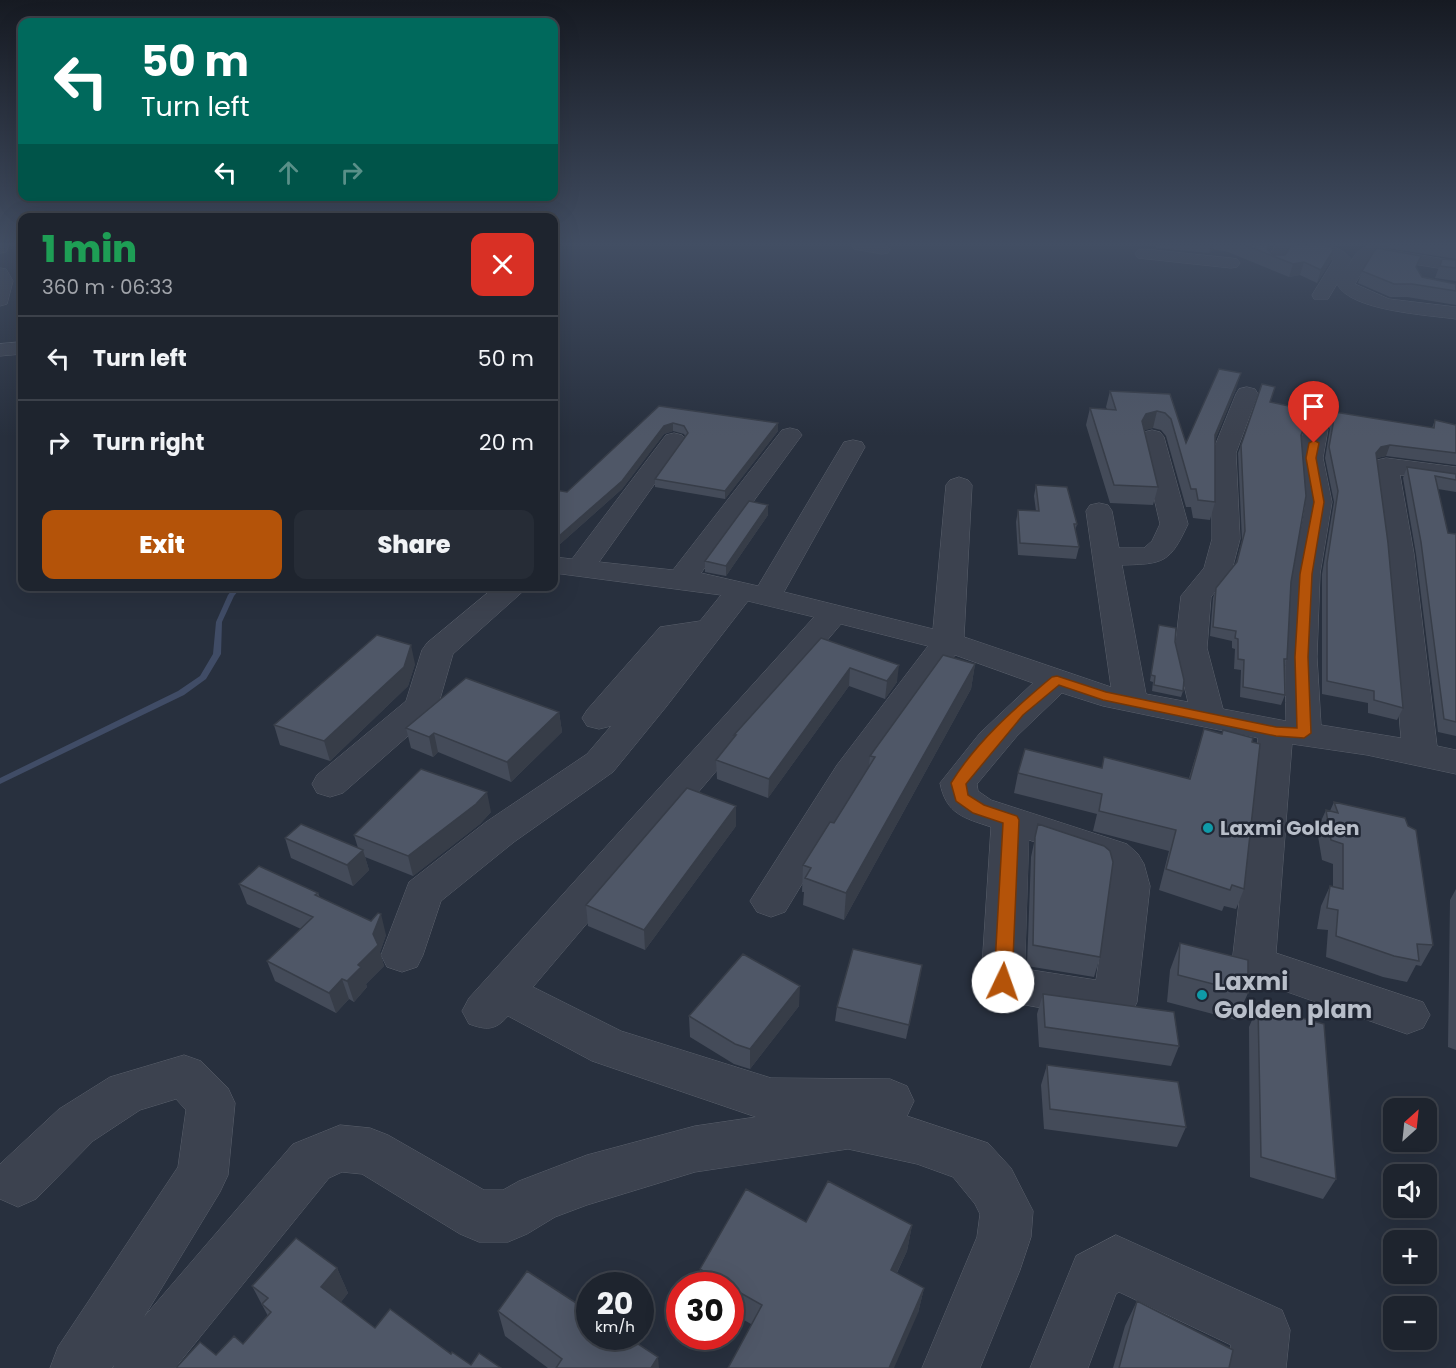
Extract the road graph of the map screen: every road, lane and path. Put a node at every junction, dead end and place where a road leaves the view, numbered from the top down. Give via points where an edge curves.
1 (1423, 309) edge
2 (1456, 313) edge
3 (18, 348) edge
4 (0, 350) edge
5 (1247, 394) dead end
6 (1316, 429) dead end
7 (790, 435) dead end
8 (1152, 437) dead end
9 (674, 440) dead end
10 (853, 447) dead end
11 (1456, 475) edge
12 (959, 485) dead end
13 (1099, 511) dead end
14 (1107, 557) junction
15 (567, 567) edge
16 (681, 580) junction
17 (509, 591) edge
18 (753, 594) junction
19 (834, 613) junction
20 (710, 629) junction
21 (948, 642) junction
22 (1057, 680) junction
23 (1130, 701) junction
24 (1208, 716) junction
25 (599, 718) dead end
26 (1290, 732) junction
27 (1420, 754) junction
28 (1456, 762) edge
29 (330, 784) dead end
30 (1011, 820) junction
31 (771, 902) dead end
32 (402, 956) dead end
33 (1407, 1015) dead end
34 (890, 1101) dead end
35 (18, 1182) dead end
36 (79, 1368) edge
37 (142, 1368) edge
38 (951, 1368) edge
39 (1059, 1368) edge
40 (1257, 1368) edge

1 - 2 street
3 - 4 street
5 - 24 street via 1224,453 1224,549 1218,570 1196,596 1191,648
6 - 26 street via 1311,458 1319,502 1306,574 1301,657
7 - 16 street
8 - 14 street via 1174,524 1164,545 1151,556
9 - 15 street
10 - 18 street
11 - 27 street via 1386,465 1400,554
12 - 21 street
13 - 14 street
14 - 23 street
15 - 16 street
16 - 18 street
17 - 29 street via 438,650 421,706
18 - 19 street
18 - 20 street
19 - 21 street
19 - 34 street via 494,1001 608,1047 771,1100
20 - 25 street via 671,634
20 - 32 street via 600,763 500,832 423,893
21 - 22 street
21 - 31 street via 850,774
22 - 23 street
22 - 30 street via 1018,712 958,783 961,797 978,809
23 - 24 street
24 - 26 street
26 - 27 street
26 - 33 street via 1254,963
27 - 28 street
30 - 30 street via 1113,854 1124,864 1130,886 1115,1002 1003,982
35 - 36 street via 76,1125 126,1092 184,1077 211,1103 202,1175
37 - 38 street via 147,1357 311,1161 340,1148 370,1152 479,1216 508,1216 537,1199 587,1180 695,1149 848,1126 917,1141 970,1160 993,1186 1007,1211 1004,1237
39 - 40 street via 1095,1275 1116,1262 1262,1330

